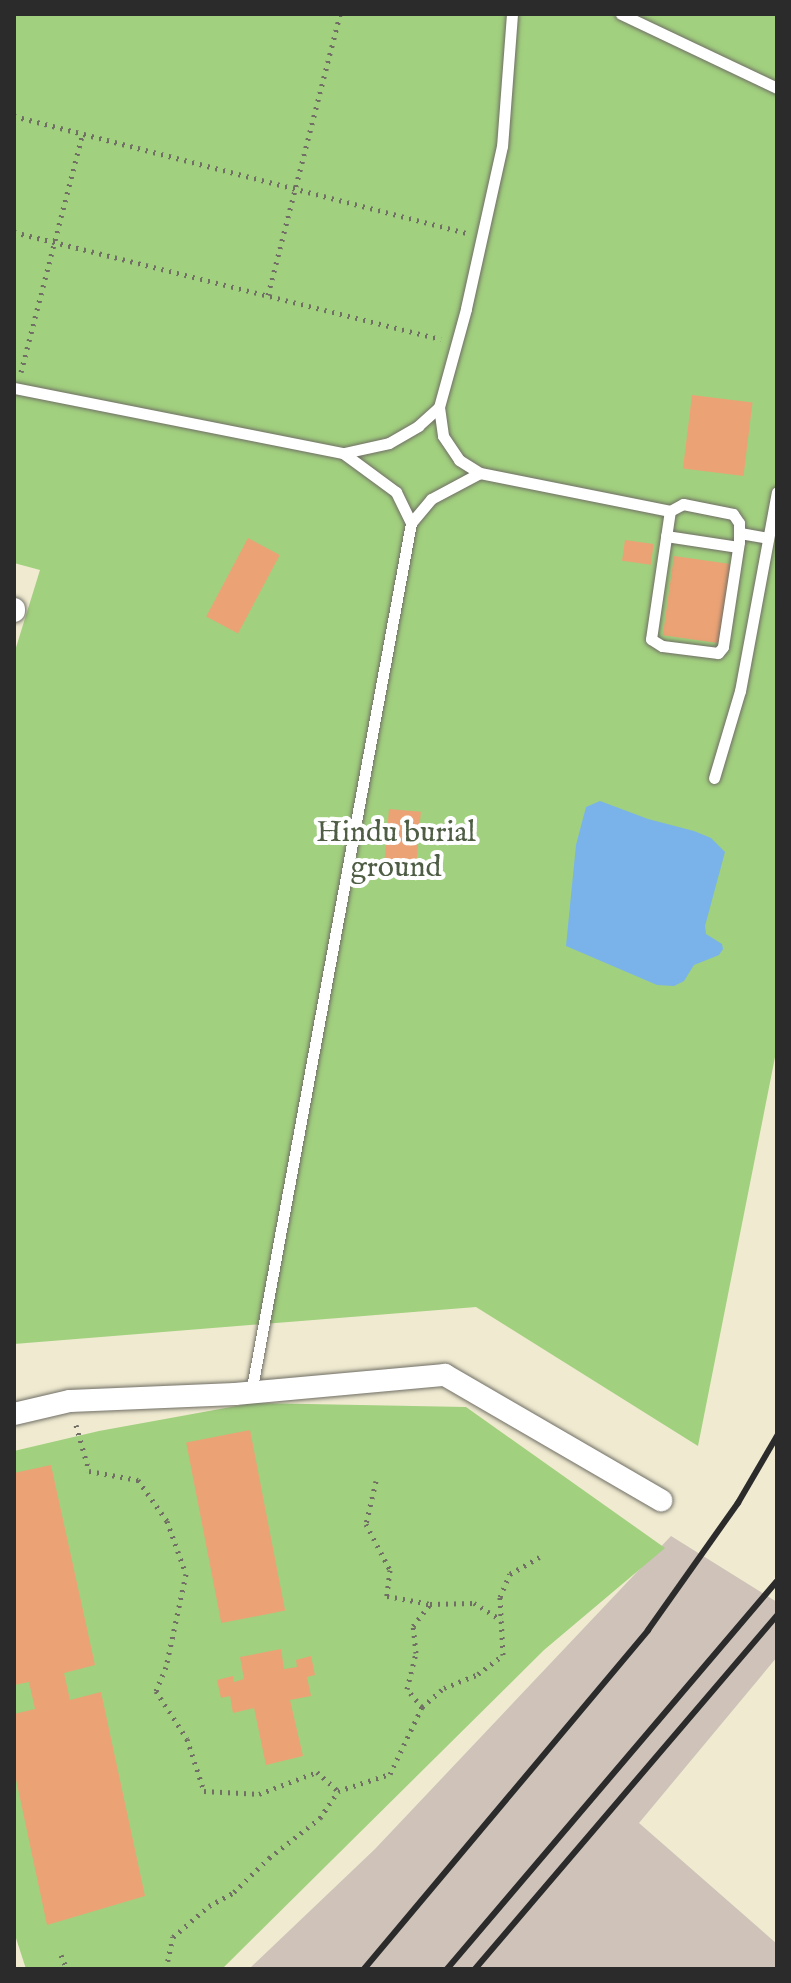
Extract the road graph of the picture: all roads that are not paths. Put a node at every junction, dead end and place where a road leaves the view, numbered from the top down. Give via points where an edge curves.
1 (512, 14) edge
2 (621, 14) edge
3 (777, 88) edge
4 (15, 388) edge
5 (439, 407) junction
6 (343, 453) junction
7 (480, 473) junction
8 (777, 492) edge
9 (670, 511) junction
10 (411, 523) junction
11 (740, 533) junction
12 (666, 536) junction
13 (768, 538) junction
14 (738, 547) junction
15 (714, 778) dead end
16 (251, 1393) junction
17 (14, 1414) edge
18 (661, 1500) dead end

1 - 5 lane via 502,146
2 - 3 lane
4 - 6 lane
5 - 6 lane via 389,443
5 - 7 lane via 450,450
6 - 10 lane via 396,492
7 - 9 lane
7 - 10 lane via 431,499
8 - 13 lane
9 - 11 lane via 683,504 724,510 736,519
9 - 12 lane
10 - 16 lane
11 - 13 lane
11 - 14 lane
12 - 14 lane
12 - 14 lane via 651,633 653,642 662,646 721,651
13 - 15 lane via 740,691
16 - 17 street via 70,1401
16 - 18 street via 445,1375

